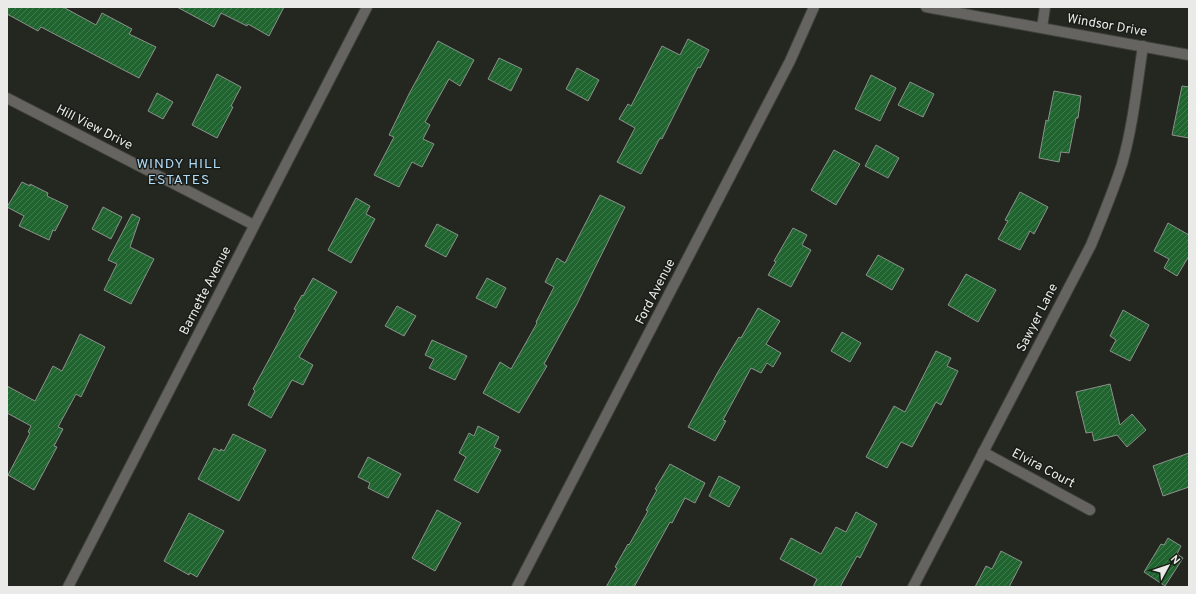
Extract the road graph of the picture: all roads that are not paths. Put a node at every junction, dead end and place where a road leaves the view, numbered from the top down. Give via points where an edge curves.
1 (367, 7) edge
2 (814, 7) edge
3 (926, 7) edge
4 (1045, 7) edge
5 (1042, 28) junction
6 (1143, 46) junction
7 (1189, 54) edge
8 (7, 98) edge
9 (254, 225) junction
10 (983, 452) junction
11 (1090, 510) dead end
12 (68, 587) edge
13 (517, 587) edge
14 (913, 587) edge

1 - 9 street, Barnette Avenue
2 - 13 street, Ford Avenue via 786,68
3 - 5 street, Windsor Drive
4 - 5 street
5 - 6 street, Windsor Drive
6 - 7 street, Windsor Drive
6 - 10 street, Sawyer Lane via 1132,119 1122,163 1110,199 1091,245
8 - 9 street, Hill View Drive
9 - 12 street, Barnette Avenue
10 - 11 street, Elvira Court
10 - 14 street, Sawyer Lane

